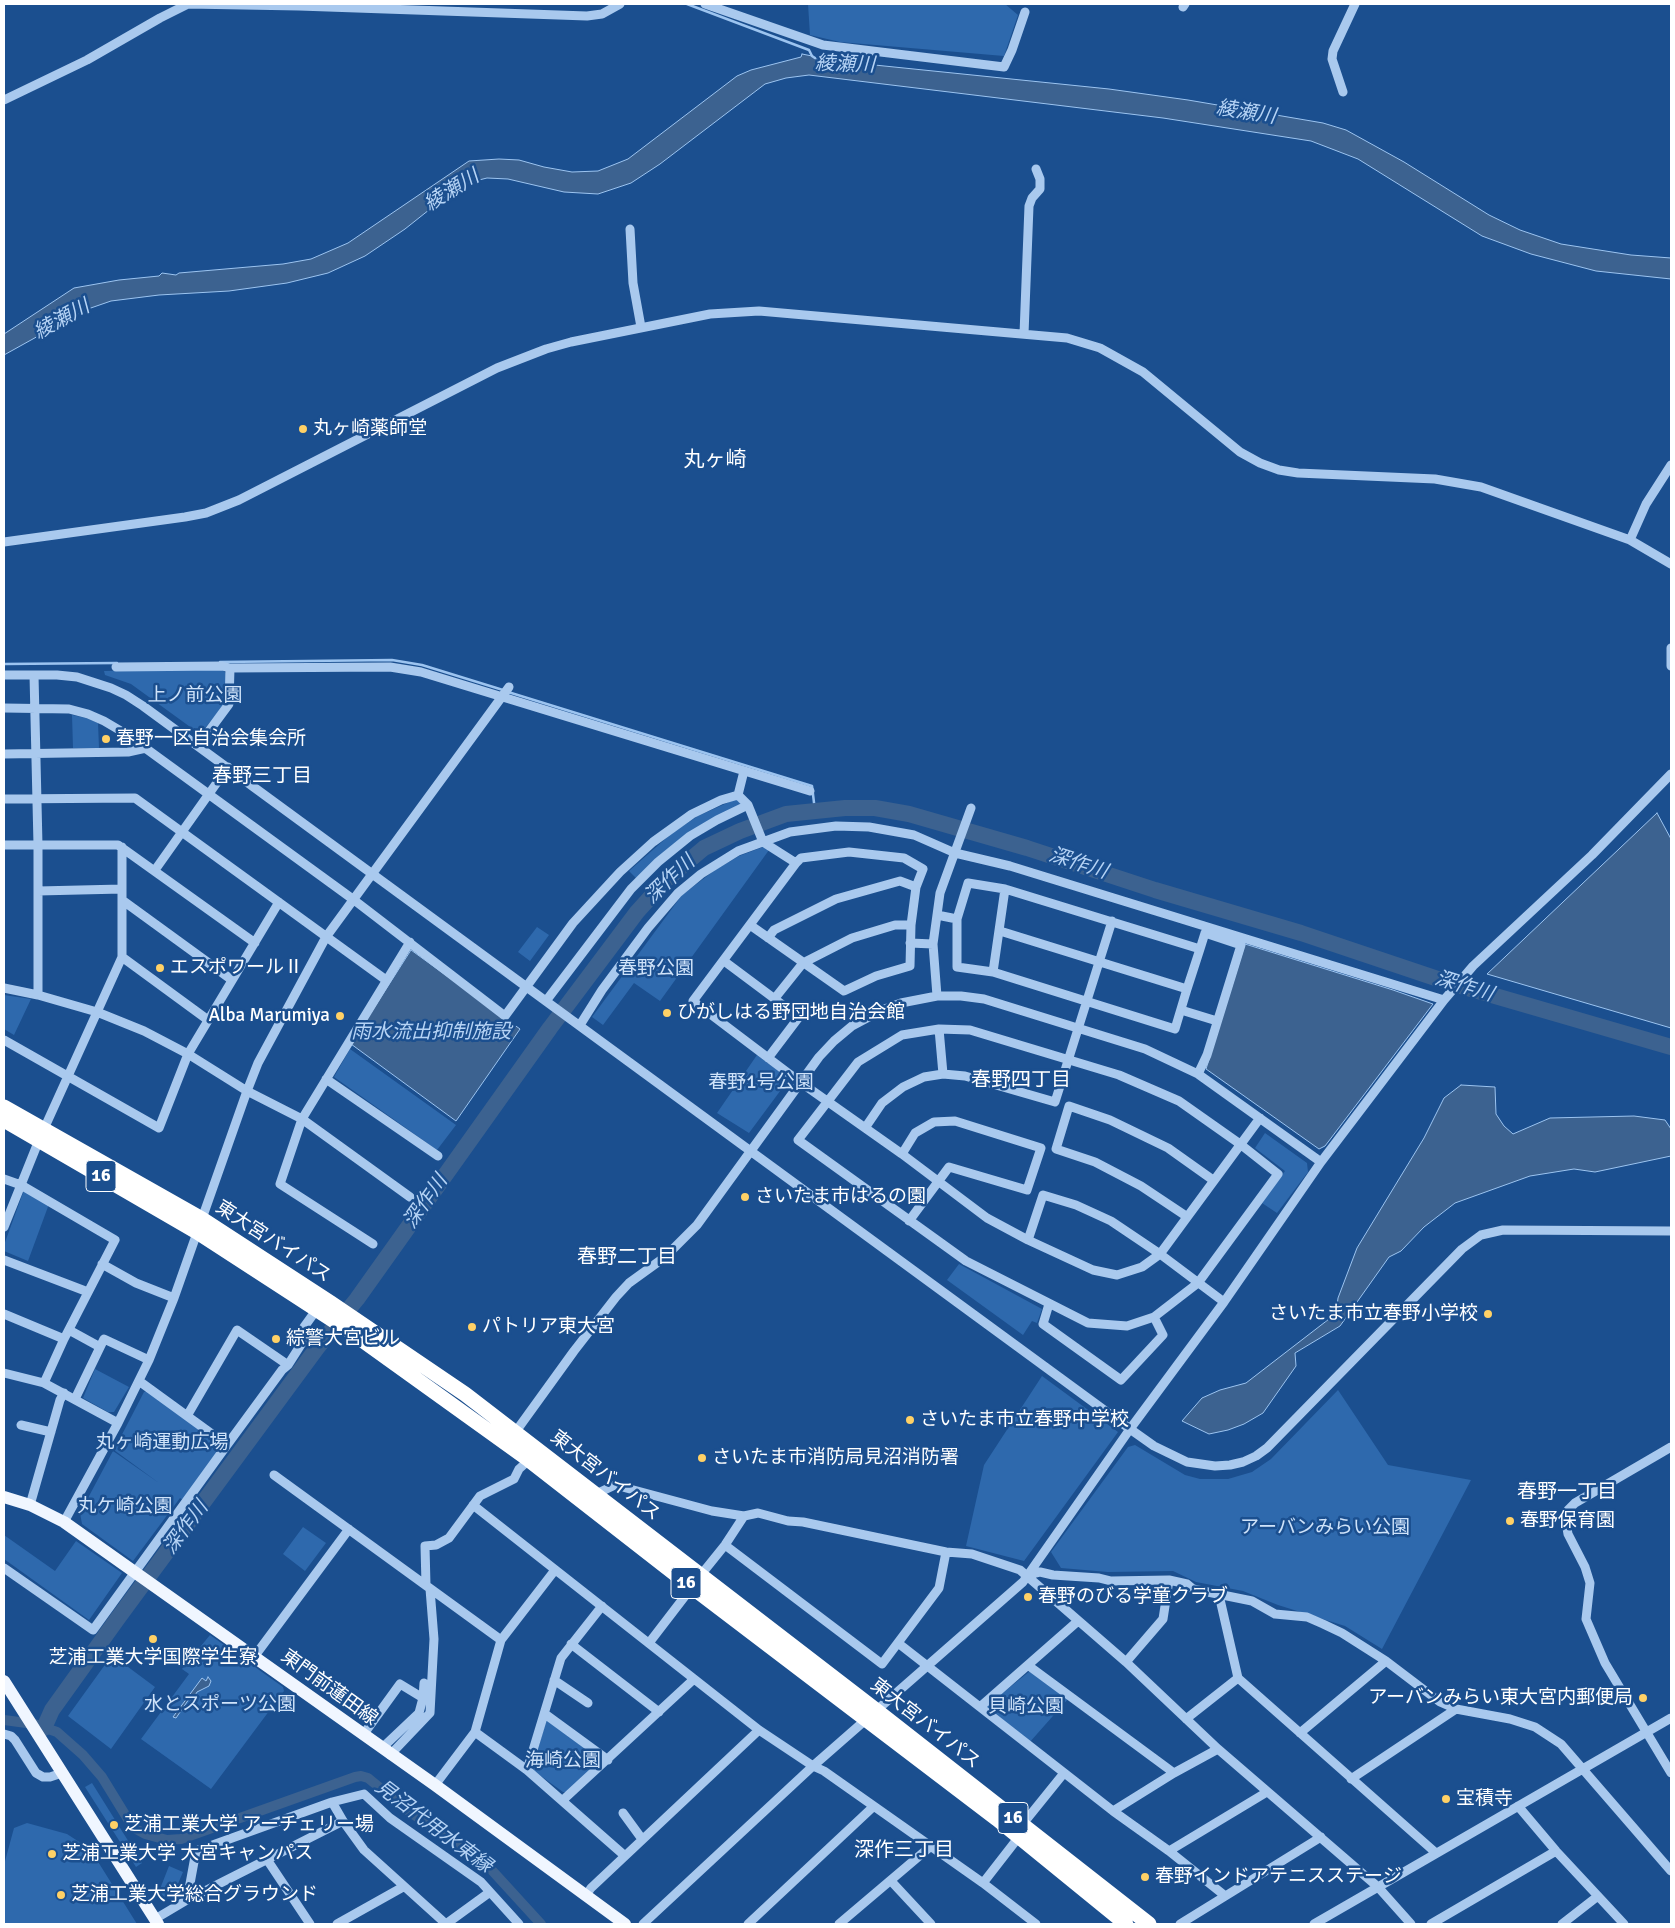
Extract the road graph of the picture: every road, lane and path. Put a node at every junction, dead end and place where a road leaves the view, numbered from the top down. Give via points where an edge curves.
1 (620, 4) edge
2 (705, 4) edge
3 (1355, 4) edge
4 (1025, 12) dead end
5 (1343, 92) dead end
6 (4, 100) edge
7 (1036, 169) dead end
8 (630, 229) dead end
9 (641, 328) junction
10 (1024, 334) junction
11 (1671, 465) edge
12 (1630, 540) junction
13 (4, 542) edge
14 (1671, 564) edge
15 (1671, 648) edge
16 (1671, 666) edge
17 (116, 667) dead end
18 (230, 668) junction
19 (4, 675) edge
20 (34, 675) junction
21 (509, 687) dead end
22 (502, 698) junction
23 (4, 708) edge
24 (35, 708) junction
25 (198, 746) junction
26 (146, 748) junction
27 (4, 754) edge
28 (36, 754) junction
29 (228, 768) junction
30 (744, 771) junction
31 (1671, 774) edge
32 (810, 791) dead end
33 (208, 793) junction
34 (738, 795) junction
35 (37, 798) junction
36 (4, 799) edge
37 (748, 805) junction
38 (971, 808) dead end
39 (182, 830) junction
40 (764, 842) junction
41 (4, 845) edge
42 (38, 845) junction
43 (122, 847) junction
44 (955, 853) junction
45 (796, 863) junction
46 (154, 870) junction
47 (372, 873) junction
48 (916, 886) junction
49 (1005, 888) junction
50 (122, 889) junction
51 (38, 891) junction
52 (122, 900) junction
53 (354, 900) junction
54 (279, 902) junction
55 (937, 915) junction
56 (958, 919) junction
57 (1112, 921) junction
58 (750, 925) junction
59 (910, 925) junction
60 (1000, 930) junction
61 (326, 937) junction
62 (768, 938) junction
63 (410, 942) junction
64 (255, 943) junction
65 (910, 943) junction
66 (933, 944) junction
67 (1200, 949) junction
68 (122, 957) junction
69 (724, 961) junction
70 (1100, 961) junction
71 (803, 964) junction
72 (993, 972) junction
73 (232, 980) junction
74 (386, 980) junction
75 (527, 987) junction
76 (4, 988) edge
77 (1187, 989) junction
78 (38, 995) junction
79 (937, 996) junction
80 (775, 998) junction
81 (1087, 1000) junction
82 (1444, 1000) junction
83 (548, 1002) junction
84 (1181, 1010) junction
85 (97, 1012) junction
86 (208, 1020) junction
87 (1217, 1021) junction
88 (578, 1024) junction
89 (1078, 1028) junction
90 (939, 1029) junction
91 (4, 1040) edge
92 (188, 1054) junction
93 (768, 1058) junction
94 (1069, 1059) junction
95 (942, 1074) junction
96 (1198, 1074) junction
97 (68, 1075) junction
98 (326, 1079) junction
99 (800, 1082) junction
100 (247, 1091) junction
101 (827, 1101) junction
102 (4, 1107) edge
103 (1260, 1118) junction
104 (302, 1119) junction
105 (4, 1120) edge
106 (865, 1128) junction
107 (41, 1134) junction
108 (1240, 1144) junction
109 (750, 1151) junction
110 (902, 1154) junction
111 (438, 1156) dead end
112 (1321, 1162) junction
113 (4, 1179) edge
114 (1213, 1180) junction
115 (938, 1182) junction
116 (21, 1185) junction
117 (410, 1198) dead end
118 (1186, 1216) junction
119 (909, 1221) junction
120 (199, 1226) junction
121 (4, 1227) edge
122 (1671, 1231) edge
123 (1028, 1240) junction
124 (373, 1244) dead end
125 (1160, 1254) junction
126 (4, 1260) edge
127 (102, 1264) junction
128 (1198, 1283) junction
129 (88, 1292) junction
130 (174, 1298) junction
131 (1224, 1302) junction
132 (1049, 1304) junction
133 (324, 1309) junction
134 (4, 1314) edge
135 (1154, 1317) junction
136 (352, 1325) junction
137 (69, 1330) junction
138 (64, 1339) junction
139 (100, 1347) junction
140 (149, 1360) junction
141 (288, 1365) junction
142 (4, 1374) edge
143 (139, 1381) junction
144 (44, 1383) junction
145 (64, 1393) junction
146 (75, 1399) junction
147 (187, 1416) junction
148 (118, 1423) junction
149 (22, 1425) dead end
150 (1130, 1430) junction
151 (51, 1432) junction
152 (516, 1432) junction
153 (507, 1444) junction
154 (227, 1445) junction
155 (1671, 1447) edge
156 (529, 1460) junction
157 (274, 1475) dead end
158 (596, 1494) junction
159 (5, 1501) edge
160 (30, 1505) junction
161 (473, 1506) junction
162 (744, 1516) junction
163 (64, 1522) junction
164 (349, 1529) junction
165 (725, 1545) junction
166 (946, 1552) junction
167 (4, 1568) edge
168 (555, 1570) junction
169 (137, 1573) junction
170 (1027, 1575) junction
171 (1169, 1580) junction
172 (696, 1582) junction
173 (428, 1587) junction
174 (1219, 1595) junction
175 (602, 1606) junction
176 (1078, 1620) junction
177 (501, 1640) junction
178 (649, 1643) junction
179 (898, 1643) junction
180 (570, 1644) junction
181 (254, 1657) junction
182 (1386, 1661) junction
183 (1126, 1662) junction
184 (1029, 1666) junction
185 (928, 1667) junction
186 (1238, 1678) junction
187 (554, 1680) junction
188 (694, 1680) junction
189 (4, 1681) edge
190 (424, 1683) dead end
191 (423, 1698) junction
192 (588, 1703) dead end
193 (980, 1708) junction
194 (1456, 1709) junction
195 (659, 1712) junction
196 (545, 1714) junction
197 (872, 1716) junction
198 (1671, 1718) edge
199 (1186, 1720) junction
200 (759, 1730) junction
201 (475, 1732) junction
202 (1647, 1732) junction
203 (1300, 1733) junction
204 (4, 1734) edge
205 (363, 1735) junction
206 (1218, 1749) junction
207 (386, 1752) junction
208 (608, 1760) junction
209 (813, 1766) junction
210 (528, 1770) junction
211 (1582, 1770) junction
212 (62, 1773) junction
213 (1064, 1773) junction
214 (1174, 1773) junction
215 (1671, 1773) edge
216 (1352, 1779) junction
217 (435, 1785) junction
218 (1267, 1792) junction
219 (563, 1800) junction
220 (332, 1802) junction
221 (874, 1806) junction
222 (1518, 1806) junction
223 (1112, 1811) junction
224 (623, 1813) dead end
225 (344, 1822) junction
226 (1020, 1832) junction
227 (1321, 1837) junction
228 (642, 1839) junction
229 (931, 1846) junction
230 (1169, 1851) junction
231 (1556, 1851) junction
232 (1436, 1853) junction
233 (625, 1856) junction
234 (268, 1860) junction
235 (1670, 1868) edge
236 (891, 1881) junction
237 (983, 1883) junction
238 (403, 1887) junction
239 (1378, 1887) junction
240 (490, 1892) junction
241 (586, 1895) junction
242 (1224, 1895) junction
243 (1598, 1896) junction
244 (187, 1900) junction
245 (156, 1921) edge
246 (310, 1924) edge
247 (339, 1924) edge
248 (519, 1924) edge
249 (625, 1924) edge
250 (643, 1924) edge
251 (748, 1924) edge
252 (839, 1924) edge
253 (931, 1924) edge
254 (1036, 1924) edge
255 (1126, 1924) edge
256 (1149, 1924) edge
257 (1180, 1924) edge
258 (1314, 1924) edge
259 (1411, 1924) edge
260 (1432, 1924) edge
261 (1562, 1924) edge
262 (1624, 1924) edge

1 - 6 street via 602,14 587,16 188,4 87,60
2 - 4 street via 823,46 1004,67
3 - 5 street via 1333,51 1332,59
7 - 10 street via 1040,189 1029,206
8 - 9 street via 633,283
9 - 10 street via 710,314 759,310
9 - 13 street via 571,342 497,368 222,508 185,517
10 - 12 street via 1067,338 1100,348 1143,372 1240,452 1279,470 1316,475 1460,482
11 - 12 street via 1646,504
12 - 14 street
15 - 16 street
17 - 18 street
18 - 22 street via 390,667 421,672
18 - 25 street via 229,704
19 - 20 street
20 - 24 street
20 - 25 street via 78,677 111,688 132,698
21 - 22 street
22 - 30 street
22 - 47 street
23 - 24 street
24 - 26 street via 69,709 88,714
24 - 28 street
25 - 29 street
26 - 28 street via 128,752
26 - 33 street
27 - 28 street
28 - 35 street
29 - 33 street
29 - 47 street
30 - 32 street
30 - 34 street
31 - 82 street via 1473,966
33 - 39 street
33 - 53 street
34 - 37 street
34 - 75 street via 692,814 653,842 620,872 573,923
35 - 36 street
35 - 39 street via 136,798
35 - 42 street
37 - 40 street
37 - 83 street via 690,836 658,862 632,888
38 - 44 street
39 - 46 street
39 - 54 street
40 - 44 street via 790,832 836,826 869,827 914,835
40 - 45 street
40 - 88 street via 738,851 678,893 648,928
41 - 42 street
42 - 43 street via 118,844
42 - 51 street
43 - 46 street
43 - 50 street
44 - 55 street via 940,893
44 - 82 street via 1010,866
45 - 48 street via 801,858 849,852 904,858 923,869
45 - 58 street
46 - 64 street
47 - 53 street
47 - 75 street
48 - 59 street
48 - 62 street via 900,881 836,899 774,930
49 - 56 street via 968,883
49 - 57 street
49 - 60 street
50 - 51 street
50 - 52 street
51 - 78 street
52 - 68 street
52 - 73 street
53 - 61 street
53 - 63 street
54 - 61 street
54 - 64 street
55 - 56 street
55 - 66 street
56 - 72 street via 957,967
57 - 67 street
57 - 70 street
58 - 62 street
58 - 69 street
59 - 65 street
59 - 71 street via 852,938
60 - 70 street
60 - 72 street
61 - 74 street
61 - 100 street via 258,1063
62 - 71 street
63 - 74 street
63 - 75 street via 505,1016
64 - 73 street
65 - 66 street
65 - 71 street via 910,966 876,976 844,992
66 - 79 street
67 - 77 street
67 - 87 street via 1205,933 1241,945
68 - 85 street
68 - 86 street
69 - 80 street
69 - 93 street via 693,1001
70 - 77 street
70 - 81 street
71 - 80 street
72 - 81 street
73 - 86 street
74 - 98 street
75 - 83 street
76 - 78 street
77 - 84 street
78 - 85 street
79 - 89 street via 984,999
79 - 99 street via 900,1003 852,1026 819,1057
80 - 93 street via 799,1018
81 - 84 street via 1175,1028
81 - 89 street
82 - 112 street
83 - 88 street
84 - 87 street
85 - 92 street
85 - 97 street
86 - 92 street
87 - 96 street
88 - 109 street
89 - 94 street
89 - 96 street via 1145,1049
90 - 94 street via 970,1030
90 - 95 street
90 - 101 street via 902,1035 858,1062
91 - 97 street
92 - 97 street via 159,1128
92 - 100 street
93 - 99 street
94 - 95 street via 1055,1102 966,1076
94 - 108 street via 1119,1075 1179,1101
95 - 106 street via 924,1077 903,1087 882,1103
96 - 103 street
97 - 107 street
98 - 104 street
98 - 111 street
99 - 101 street
99 - 109 street
100 - 104 street
100 - 120 street
101 - 106 street
101 - 119 street via 798,1140
102 - 107 highway, 東大宮バイパス / 16
103 - 108 street
103 - 112 street
104 - 117 street
104 - 124 street via 280,1184
105 - 107 highway, 東大宮バイパス / 16
106 - 110 street
107 - 116 street
107 - 120 highway, 東大宮バイパス / 16
108 - 114 street
108 - 128 street via 1278,1174
109 - 150 street
109 - 152 street via 682,1241 616,1297
110 - 115 street
110 - 115 street via 915,1133 934,1122 955,1121 1040,1148 1027,1190 949,1167
112 - 131 street
113 - 116 street
114 - 118 street
114 - 118 street via 1168,1148 1110,1120 1069,1106 1056,1149 1094,1162 1141,1186
115 - 119 street
115 - 123 street via 987,1218
116 - 121 street
116 - 127 street via 115,1240
118 - 125 street
119 - 132 street via 966,1262
120 - 130 street
120 - 133 highway, 東大宮バイパス / 16
122 - 150 street via 1504,1230 1481,1235 1462,1249 1280,1436 1250,1459 1215,1466 1188,1462
123 - 125 street via 1093,1270 1117,1275 1142,1267
123 - 125 street via 1043,1195 1112,1221
125 - 128 street
126 - 129 street
127 - 129 street
127 - 130 street via 136,1284
128 - 131 street
128 - 135 street
129 - 137 street
130 - 140 street
131 - 150 street
132 - 135 street via 1088,1323 1127,1326
132 - 135 street via 1044,1324 1121,1380 1163,1335
133 - 136 highway, 東大宮バイパス / 16
133 - 141 street via 304,1327 302,1343
134 - 138 street
136 - 152 highway, 東大宮バイパス / 16 via 465,1394
136 - 153 highway, 東大宮バイパス / 16
137 - 138 street
137 - 139 street
138 - 144 street
139 - 140 street via 104,1339
139 - 146 street
140 - 143 street
141 - 147 street via 237,1330
141 - 154 street
142 - 144 street
143 - 147 street
143 - 148 street
144 - 145 street
145 - 146 street
145 - 151 street
146 - 148 street
147 - 154 street
148 - 163 street
149 - 151 street
150 - 170 street
151 - 160 street
152 - 153 street
152 - 158 highway, 東大宮バイパス / 16
153 - 156 highway, 東大宮バイパス / 16
154 - 169 street
155 - 202 street via 1574,1502 1565,1518 1568,1534 1590,1583 1586,1619 1605,1663
156 - 161 street via 514,1479 480,1496
156 - 172 highway, 東大宮バイパス / 16
157 - 164 street
158 - 162 street via 615,1485 712,1511
158 - 172 highway, 東大宮バイパス / 16
159 - 160 main road, 東門前蓮田線
160 - 163 main road, 東門前蓮田線
161 - 168 street
161 - 173 street via 448,1538 436,1545 425,1546
162 - 165 street
162 - 166 street via 758,1513
163 - 169 main road, 東門前蓮田線
164 - 173 street
164 - 181 street
165 - 172 street
165 - 179 street via 882,1664
166 - 170 street via 972,1554
166 - 179 street via 940,1588
167 - 169 street via 93,1630
168 - 175 street
168 - 177 street
169 - 181 main road, 東門前蓮田線
170 - 171 street via 1040,1572 1111,1581
170 - 176 street
170 - 185 street
171 - 174 street
171 - 183 street via 1163,1619
172 - 178 street
172 - 197 highway, 東大宮バイパス / 16
173 - 177 street
173 - 207 street via 434,1639 430,1713
174 - 182 street via 1252,1601 1275,1614 1307,1617 1342,1633
174 - 186 street
175 - 178 street
175 - 180 street
176 - 183 street
176 - 184 street
177 - 201 street
178 - 188 street
179 - 185 street
180 - 187 street via 561,1658
180 - 195 street
181 - 205 main road, 東門前蓮田線
182 - 194 street via 1440,1702
182 - 203 street
183 - 199 street
184 - 193 street
184 - 214 street
185 - 193 street
185 - 197 street
186 - 199 street
186 - 203 street
187 - 192 street
187 - 196 street
188 - 195 street
188 - 200 street
189 - 212 main road
190 - 191 street
191 - 205 street via 400,1684
191 - 207 street via 419,1713
193 - 213 street
194 - 211 street via 1535,1727 1561,1744
194 - 216 street
195 - 208 street
196 - 208 street
196 - 210 street
197 - 209 street
197 - 226 highway, 東大宮バイパス / 16 via 996,1819
198 - 202 street
199 - 206 street
200 - 209 street
200 - 228 street
201 - 210 street
201 - 217 street
202 - 211 street
202 - 215 street
203 - 216 street
204 - 212 street via 15,1740 36,1773 43,1777
205 - 207 main road, 東門前蓮田線
206 - 214 street
206 - 218 street
207 - 217 main road, 東門前蓮田線
208 - 219 street
209 - 221 street
209 - 250 street
210 - 219 street
211 - 222 street
211 - 235 street
212 - 245 main road
213 - 223 street
213 - 226 street
214 - 223 street
216 - 232 street
217 - 241 main road, 東門前蓮田線
218 - 227 street
218 - 230 street
219 - 233 street
220 - 225 street
220 - 240 street via 364,1794 390,1818 481,1882
220 - 244 street via 196,1851
221 - 229 street
221 - 251 street
222 - 231 street
222 - 232 street
223 - 230 street
224 - 228 street
225 - 234 street
225 - 238 street via 364,1850
226 - 237 street
226 - 255 highway, 東大宮バイパス / 16
226 - 256 highway, 東大宮バイパス / 16
227 - 239 street
227 - 242 street
228 - 233 street
229 - 236 street
229 - 237 street
230 - 242 street
231 - 243 street
231 - 260 street
232 - 239 street
233 - 241 street
234 - 244 street
234 - 246 street
236 - 252 street
236 - 253 street
237 - 254 street
238 - 240 street via 446,1924
238 - 247 street
239 - 258 street
239 - 259 street
240 - 248 street
241 - 249 main road, 東門前蓮田線
242 - 257 street
243 - 261 street
243 - 262 street
244 - 245 street

